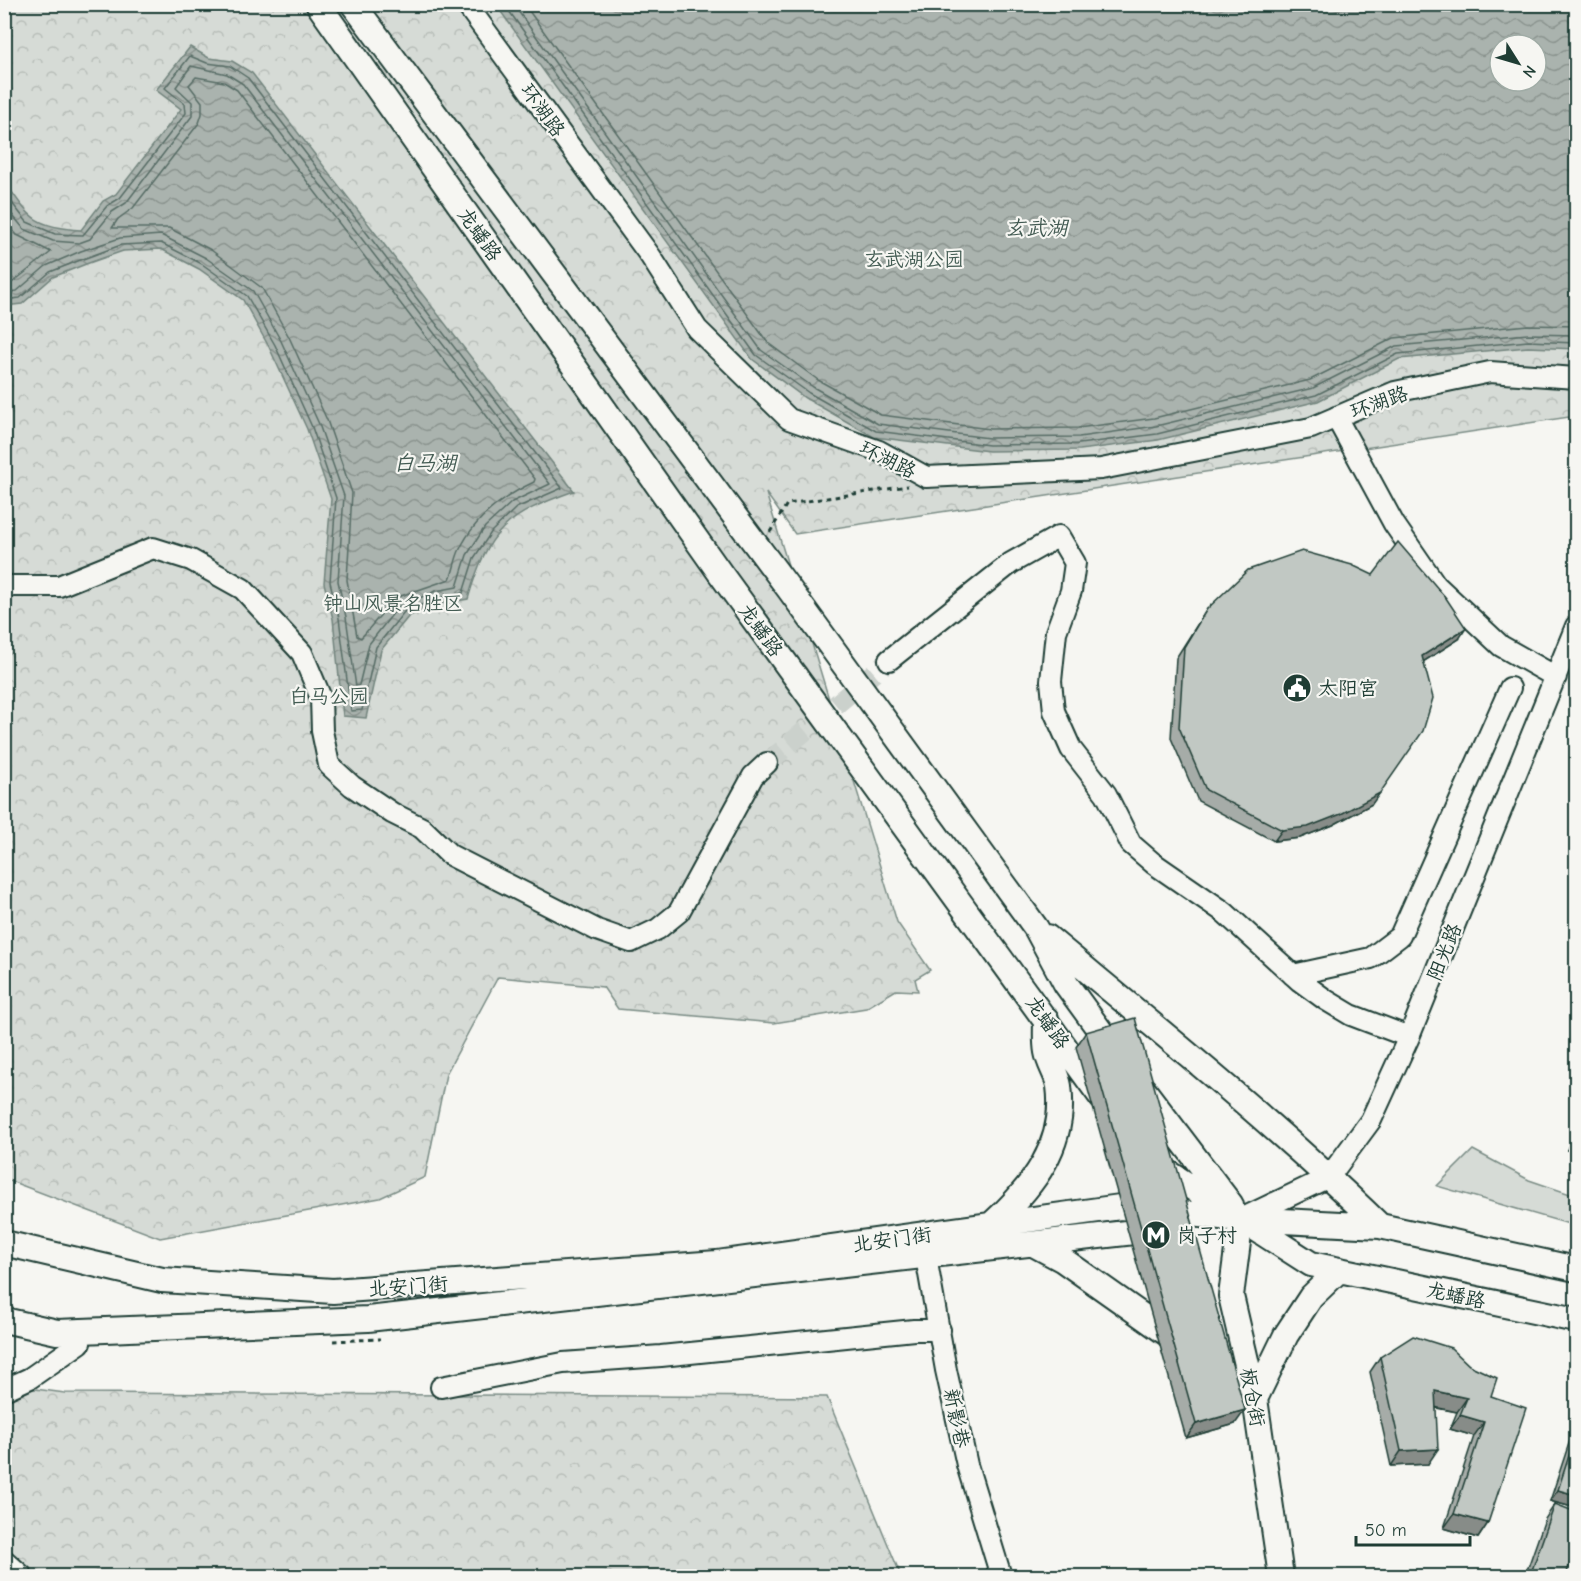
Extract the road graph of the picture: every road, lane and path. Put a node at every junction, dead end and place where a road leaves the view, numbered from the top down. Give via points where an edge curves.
1 (318, 4) edge
2 (353, 4) edge
3 (466, 4) edge
4 (1576, 378) edge
5 (1336, 417) junction
6 (926, 477) junction
7 (759, 549) junction
8 (4, 586) edge
9 (1576, 626) edge
10 (889, 660) tunnel mouth
11 (1556, 676) junction
12 (1510, 688) dead end
13 (767, 763) tunnel mouth
14 (1036, 928) junction
15 (1293, 975) junction
16 (1046, 1019) junction
17 (1409, 1037) junction
18 (1118, 1120) edge
19 (1138, 1148) edge
20 (1329, 1177) junction
21 (1241, 1219) junction
22 (991, 1225) junction
23 (1380, 1226) junction
24 (4, 1243) edge
25 (1035, 1245) junction
26 (926, 1257) junction
27 (1576, 1269) edge
28 (1339, 1270) junction
29 (4, 1320) edge
30 (1576, 1320) edge
31 (940, 1330) junction
32 (69, 1341) junction
33 (441, 1387) dead end
34 (4, 1390) edge
35 (1255, 1399) junction
36 (4, 1560) edge
37 (22, 1576) edge
38 (1001, 1576) edge
39 (1281, 1576) edge

1 - 16 main road, 龙蟠路 via 720,573
2 - 7 main road, 龙蟠路
3 - 6 street, 环湖路 via 651,257 697,329 789,419 879,451
4 - 5 street, 环湖路 via 1490,372 1395,392
5 - 6 street, 环湖路 via 1311,428 1101,469
5 - 11 street via 1394,524 1436,585 1501,646
6 - 7 path via 910,486 787,504
7 - 14 main road, 龙蟠路
8 - 13 street via 59,586 153,548 191,560 243,589 302,654 321,698 322,732 329,765 392,813 422,828 450,855 597,930 631,942 658,929 679,912 753,776
9 - 11 street, 阳光路
10 - 15 street via 1011,562 1059,536 1075,563 1071,591 1056,632 1052,694 1054,711 1071,749 1106,794 1131,844 1224,912
11 - 17 street, 阳光路
12 - 15 street via 1400,936 1371,958
14 - 20 main road
14 - 21 main road, 龙蟠路 via 1066,984
15 - 17 street via 1351,1015
16 - 18 main road, 龙蟠路
16 - 22 main road via 1047,1052 1061,1104 1058,1125 1051,1151 1037,1176
17 - 20 street, 阳光路 via 1371,1120
19 - 21 main road, 龙蟠路 via 1144,1157
20 - 21 street, 阳光路
20 - 23 main road
21 - 22 main road, 北安门街 via 1120,1207
21 - 23 main road, 龙蟠路
21 - 25 main road
21 - 28 main road, 龙蟠路 via 1311,1264
21 - 35 main road, 板仓街 via 1230,1296
22 - 24 main road, 北安门街 via 717,1263 333,1291 162,1280
23 - 27 main road, 龙蟠路
25 - 26 main road
25 - 35 main road via 1063,1260 1219,1369
26 - 31 street, 新影巷
26 - 32 main road via 368,1319
28 - 30 main road, 龙蟠路
28 - 35 main road via 1311,1297 1286,1335
29 - 32 main road
31 - 33 street via 563,1363
31 - 38 street, 新影巷 via 967,1465
32 - 34 street via 30,1378
35 - 39 main road, 板仓街
36 - 37 street

